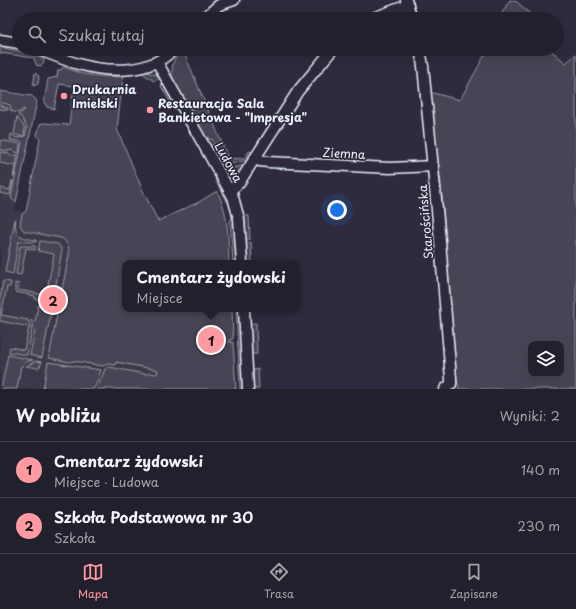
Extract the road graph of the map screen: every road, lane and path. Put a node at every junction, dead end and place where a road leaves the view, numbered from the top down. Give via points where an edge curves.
1 (234, 0) edge
2 (407, 2) edge
3 (211, 12) edge
4 (385, 12) edge
5 (410, 12) edge
6 (0, 40) edge
7 (12, 42) edge
8 (56, 56) edge
9 (165, 56) edge
10 (327, 56) edge
11 (421, 56) edge
12 (157, 62) junction
13 (254, 158) junction
14 (433, 166) junction
15 (230, 191) junction
16 (242, 260) edge
17 (244, 312) edge
18 (248, 389) edge
19 (444, 389) edge

1 - 3 street via 219,5
2 - 4 street
2 - 5 street
6 - 7 street
8 - 12 street via 79,65 100,68 136,68
9 - 12 street
10 - 13 street via 301,87
11 - 14 street, Starościńska
12 - 15 street, Ludowa
13 - 14 street, Ziemna via 260,162 390,168
13 - 15 street via 239,183
14 - 19 street, Starościńska via 451,382
15 - 16 street, Ludowa via 238,215
17 - 18 street

